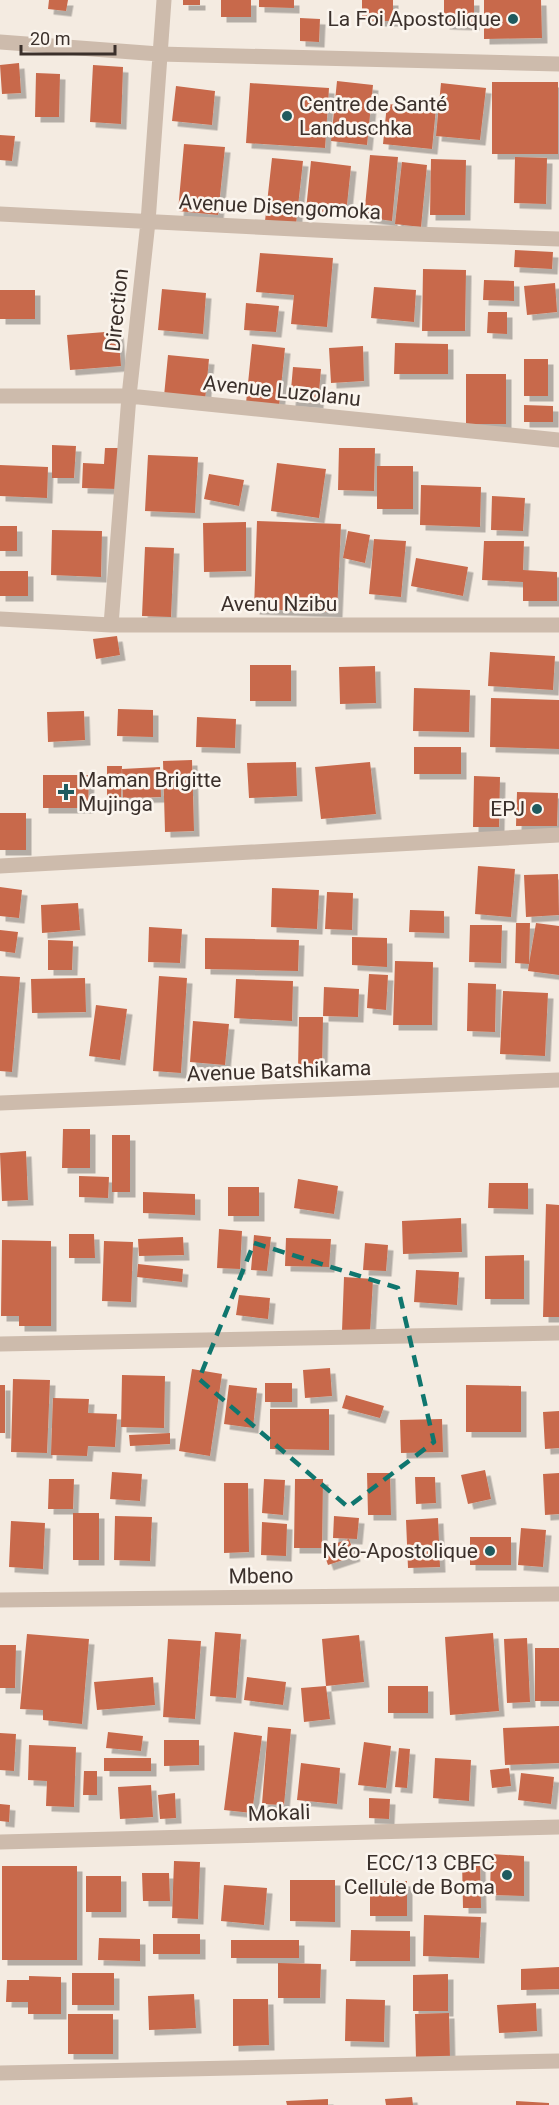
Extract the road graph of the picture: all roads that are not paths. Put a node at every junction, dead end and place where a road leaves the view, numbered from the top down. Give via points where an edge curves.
1 (164, 0) edge
2 (0, 42) edge
3 (159, 54) junction
4 (559, 64) edge
5 (0, 214) edge
6 (148, 222) junction
7 (559, 239) edge
8 (0, 396) edge
9 (129, 396) junction
10 (559, 440) edge
11 (0, 619) edge
12 (111, 625) junction
13 (559, 626) edge
14 (559, 835) edge
15 (0, 866) edge
16 (559, 1080) edge
17 (0, 1103) edge
18 (559, 1333) edge
19 (0, 1344) edge
20 (559, 1594) edge
21 (0, 1600) edge
22 (559, 1827) edge
23 (0, 1842) edge
24 (559, 2061) edge
25 (0, 2073) edge

1 - 3 street, Direction
2 - 3 street
3 - 4 street
3 - 6 street, Direction
5 - 6 street, Avenue Disengomoka
6 - 7 street, Avenue Disengomoka
6 - 9 street, Direction
8 - 9 street, Avenue Luzolanu
9 - 10 street, Avenue Luzolanu
9 - 12 street, Direction
11 - 12 street, Avenu Nzibu
12 - 13 street, Avenu Nzibu
14 - 15 street
16 - 17 street, Avenue Batshikama
18 - 19 street
20 - 21 street, Mbeno
22 - 23 street, Mokali
24 - 25 street

